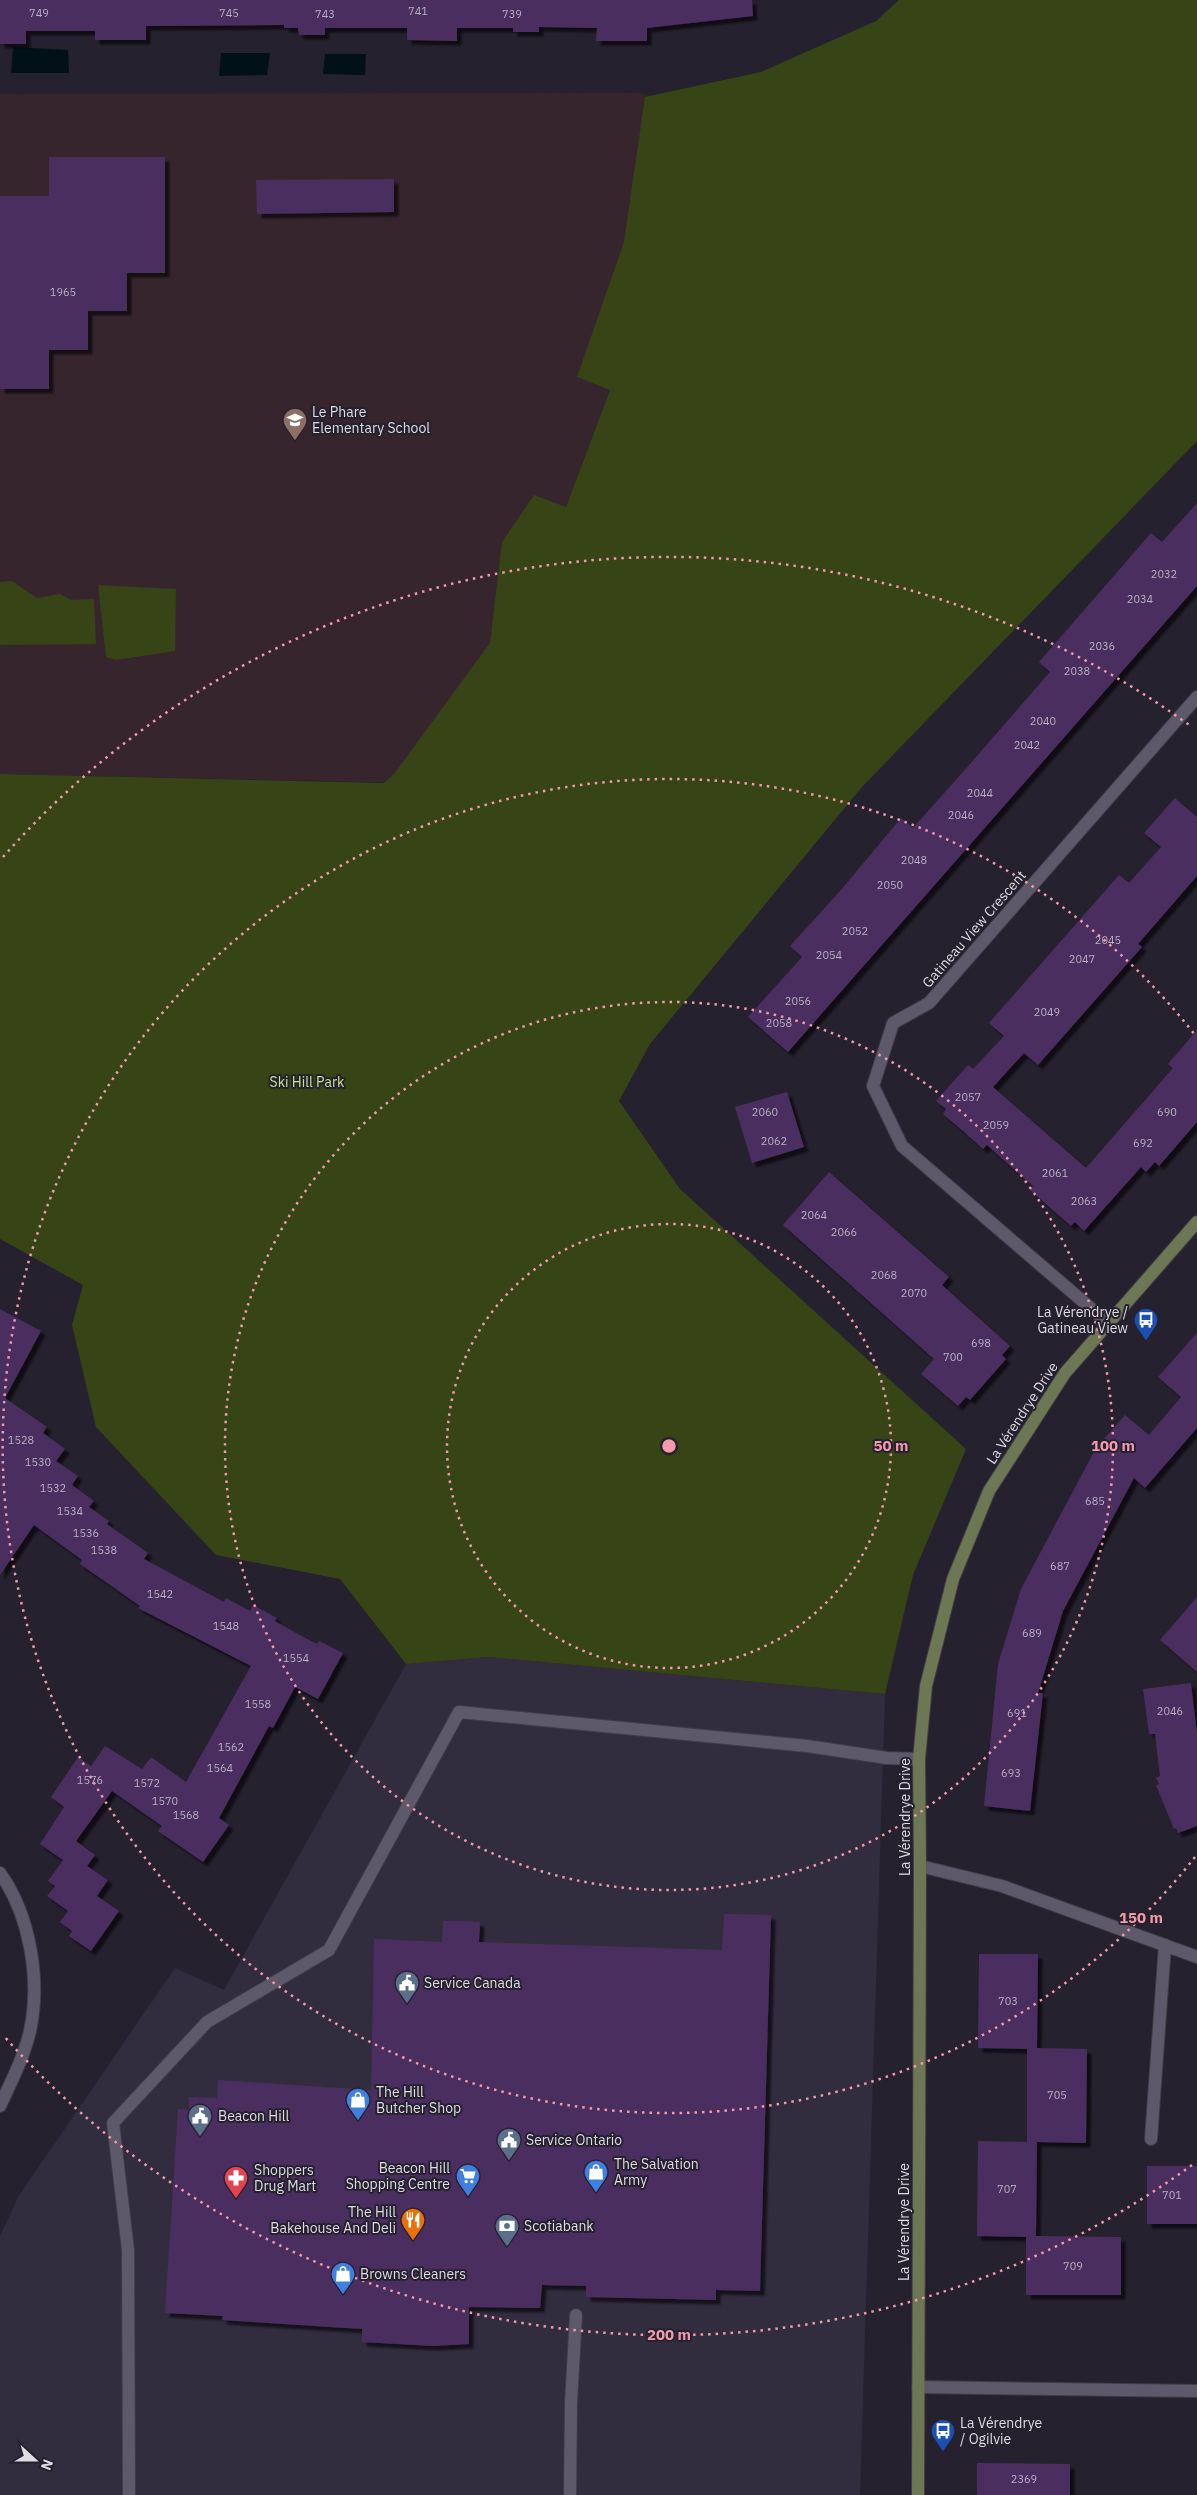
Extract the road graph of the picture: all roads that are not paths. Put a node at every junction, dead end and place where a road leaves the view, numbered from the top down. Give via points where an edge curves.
1 (1197, 697) edge
2 (1197, 1222) edge
3 (1108, 1323) junction
4 (919, 1759) junction
5 (920, 1866) junction
6 (0, 1873) edge
7 (1165, 1945) junction
8 (1197, 1957) edge
9 (0, 2106) edge
10 (1151, 2139) dead end
11 (576, 2315) dead end
12 (918, 2387) junction
13 (1197, 2391) edge
14 (129, 2495) edge
15 (570, 2495) edge
16 (918, 2495) edge

1 - 3 street, Gatineau View Crescent via 929,1003 893,1022 873,1086 902,1146
2 - 3 street, La Vérendrye Drive
3 - 4 street, La Vérendrye Drive via 1065,1373 989,1491 953,1580 926,1686
4 - 5 street, La Vérendrye Drive
4 - 14 street via 459,1712 329,1950 207,2022 113,2123 128,2250
5 - 7 street via 1002,1886
5 - 12 street, La Vérendrye Drive
6 - 9 street via 28,1930 34,2000 24,2051
7 - 8 street
7 - 10 street
11 - 15 street
12 - 13 street
12 - 16 street, La Vérendrye Drive

